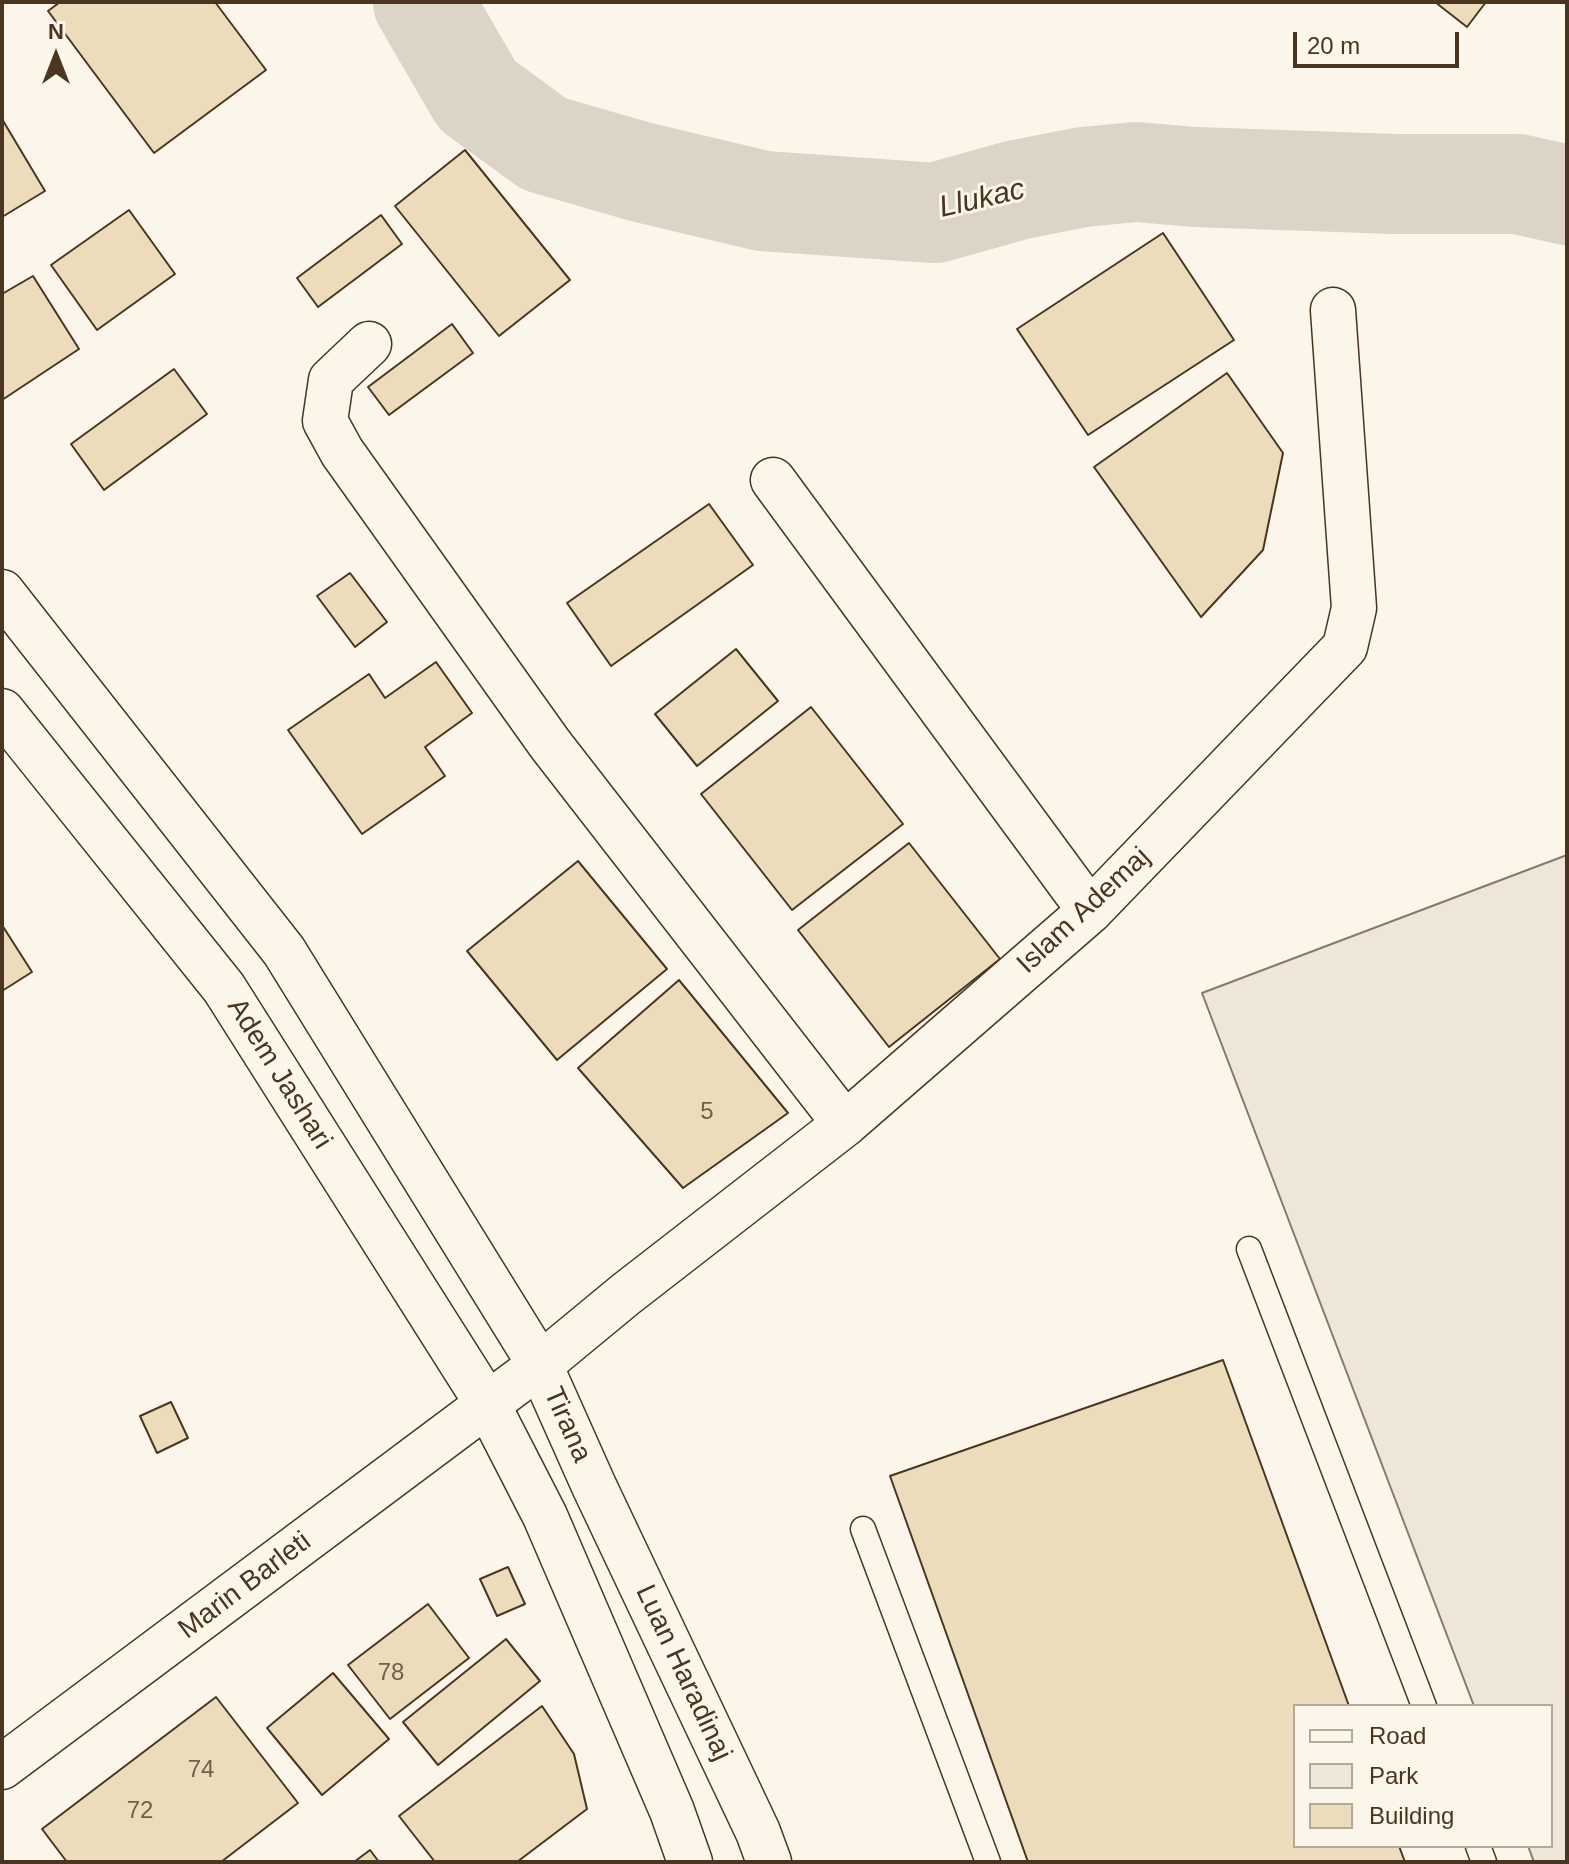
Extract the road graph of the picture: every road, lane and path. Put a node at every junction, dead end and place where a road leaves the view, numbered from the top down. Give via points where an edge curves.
1 (1333, 310) dead end
2 (369, 344) dead end
3 (773, 480) dead end
4 (2, 592) edge
5 (2, 711) edge
6 (1090, 911) junction
7 (845, 1124) junction
8 (1249, 1249) dead end
9 (540, 1365) junction
10 (488, 1405) junction
11 (594, 1486) joint
12 (863, 1529) dead end
13 (1423, 1704) edge
14 (2, 1767) edge
15 (690, 1862) edge
16 (769, 1862) edge
17 (988, 1862) edge

1 - 6 street, Islam Ademaj via 1354,608 1345,647
2 - 7 street via 331,380 325,421 342,452 550,744
3 - 6 street
4 - 9 street, Tirana via 284,951
5 - 10 street, Adem Jashari via 224,988
6 - 7 street, Islam Ademaj
7 - 9 street, Islam Ademaj
8 - 13 lane
9 - 10 street
9 - 11 street, Tirana
10 - 14 street, Marin Barleti
10 - 15 street via 545,1516
11 - 16 street, Luan Haradinaj
12 - 17 lane

